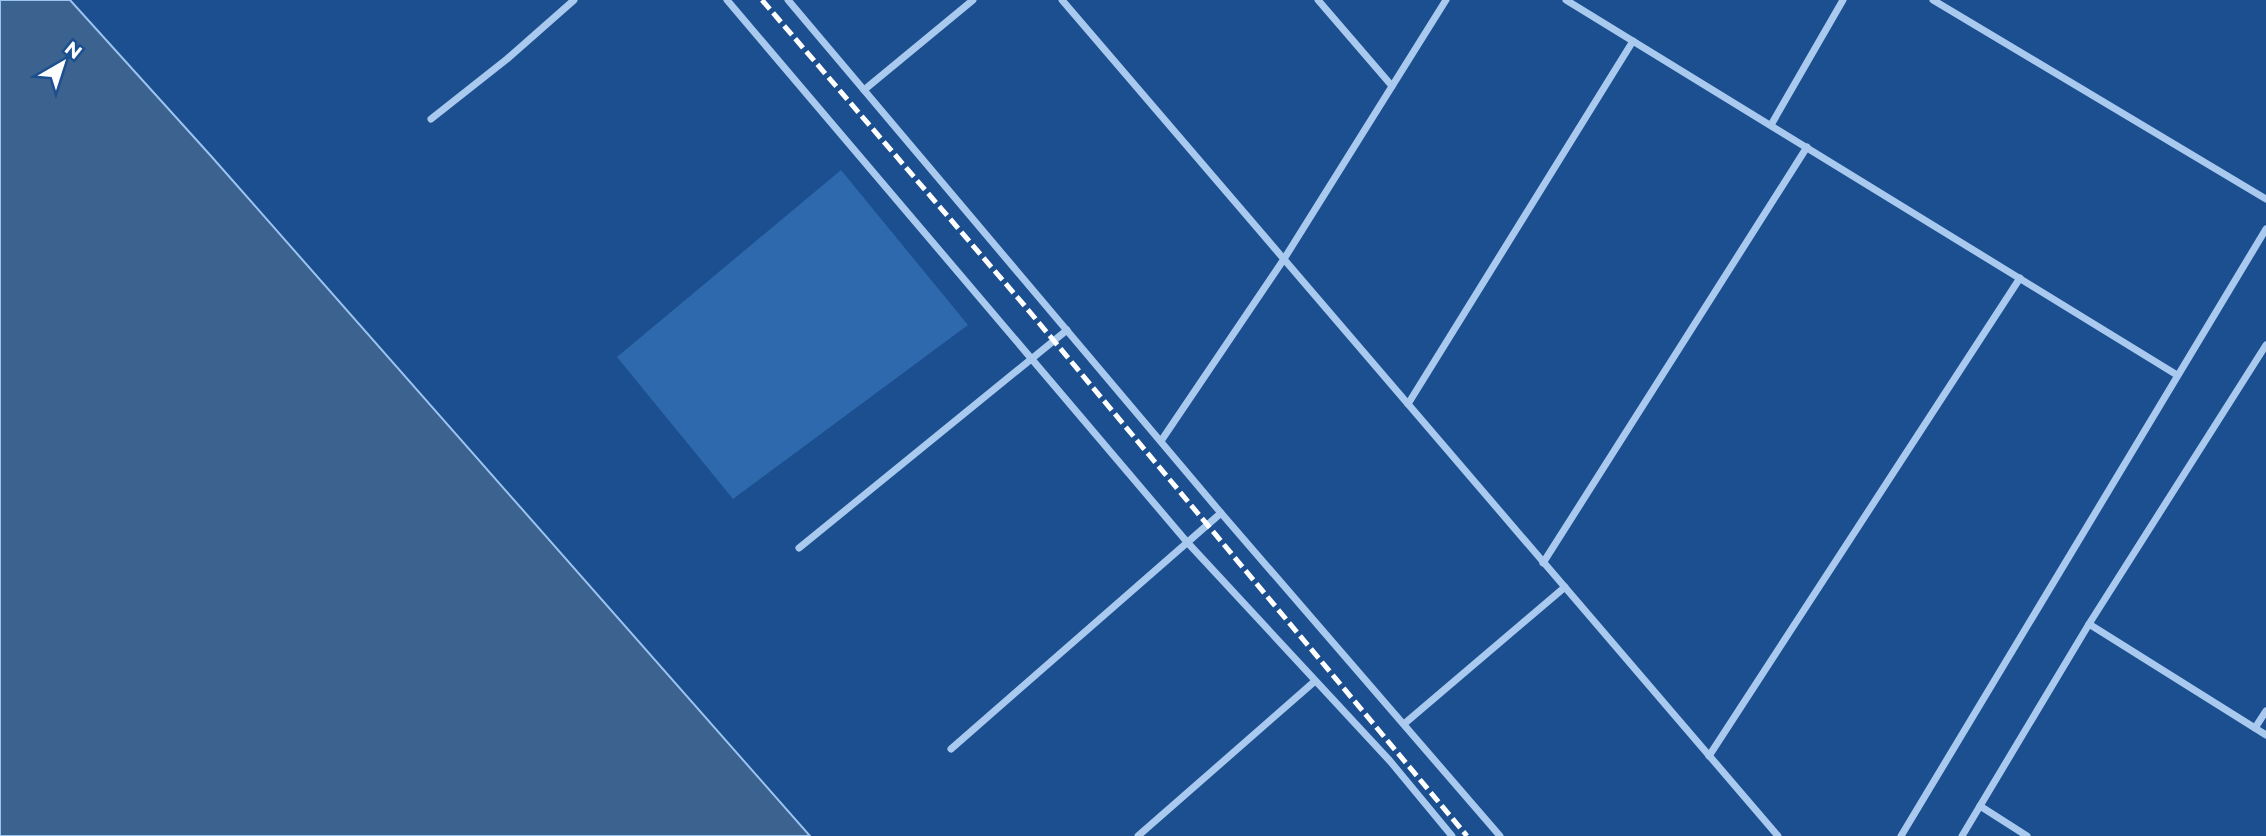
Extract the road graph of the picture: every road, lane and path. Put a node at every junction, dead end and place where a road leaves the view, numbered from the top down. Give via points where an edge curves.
1 (573, 0) edge
2 (727, 0) edge
3 (788, 0) edge
4 (973, 0) edge
5 (1062, 0) edge
6 (1318, 0) edge
7 (1446, 0) edge
8 (1566, 0) edge
9 (1843, 0) edge
10 (1933, 0) edge
11 (1633, 41) junction
12 (1392, 86) junction
13 (864, 90) junction
14 (431, 119) dead end
15 (1771, 125) junction
16 (1807, 147) junction
17 (2266, 199) edge
18 (2266, 229) edge
19 (1284, 260) junction
20 (2020, 278) junction
21 (1067, 330) junction
22 (2266, 345) edge
23 (1032, 358) junction
24 (2178, 375) junction
25 (1408, 404) junction
26 (1161, 441) junction
27 (1221, 513) junction
28 (1187, 542) junction
29 (799, 548) dead end
30 (1543, 563) junction
31 (1565, 587) junction
32 (2090, 624) junction
33 (1315, 681) junction
34 (2266, 711) edge
35 (1404, 724) junction
36 (2255, 728) junction
37 (2266, 735) edge
38 (951, 749) dead end
39 (1709, 756) junction
40 (1980, 806) junction
41 (1138, 836) edge
42 (1452, 836) edge
43 (1500, 836) edge
44 (1778, 836) edge
45 (1901, 836) edge
46 (1962, 836) edge
47 (2027, 836) edge

1 - 14 street
2 - 23 street
3 - 13 street
4 - 13 street
5 - 19 street
6 - 12 street
7 - 12 street
8 - 11 street
9 - 15 street
10 - 17 street
11 - 15 street
11 - 25 street
12 - 19 street
13 - 21 street
15 - 16 street
16 - 20 street
16 - 30 street
18 - 24 street
19 - 25 street
19 - 26 street
20 - 24 street
20 - 39 street
21 - 23 street
21 - 26 street
22 - 32 street
23 - 28 street
23 - 29 street
24 - 45 street
25 - 30 street
26 - 27 street
27 - 28 street
27 - 35 street
28 - 33 street
28 - 38 street
30 - 31 street
31 - 35 street
31 - 39 street
32 - 36 street
32 - 40 street
33 - 41 street
33 - 42 street
34 - 36 street
35 - 43 street
36 - 37 street
39 - 44 street
40 - 46 street
40 - 47 street

